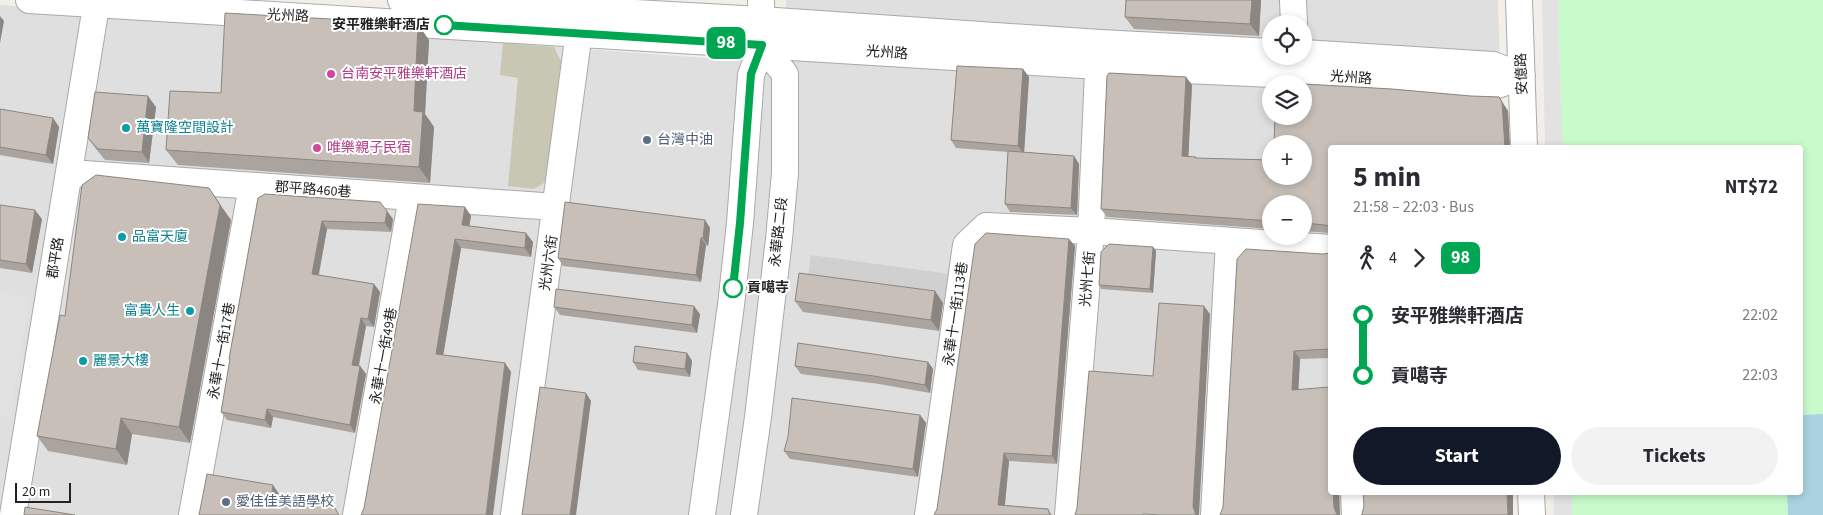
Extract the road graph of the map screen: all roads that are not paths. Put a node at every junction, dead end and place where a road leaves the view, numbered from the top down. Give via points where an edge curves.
1 (29, 0) edge
2 (401, 0) edge
3 (1293, 0) edge
4 (1519, 0) edge
5 (96, 2) edge
6 (1294, 15) edge
7 (580, 22) junction
8 (761, 22) edge
9 (1262, 52) edge
10 (1099, 55) junction
11 (1262, 60) edge
12 (1312, 63) edge
13 (1522, 76) junction
14 (1524, 145) edge
15 (70, 174) junction
16 (252, 186) junction
17 (412, 197) junction
18 (556, 207) junction
19 (1092, 231) junction
20 (1229, 242) junction
21 (1328, 248) edge
22 (1354, 495) edge
23 (1531, 495) edge
24 (13, 515) edge
25 (192, 515) edge
26 (356, 515) edge
27 (514, 515) edge
28 (702, 515) edge
29 (744, 515) edge
30 (928, 515) edge
31 (1068, 515) edge
32 (1214, 515) edge
33 (1354, 515) edge
34 (1532, 515) edge

1 - 5 street, 光州路
2 - 7 street, 光州路
3 - 6 street
4 - 13 street, 安億路
5 - 7 street, 光州路
5 - 15 street, 郡平路
7 - 8 street, 光州路
7 - 18 street, 光州六街
8 - 10 street, 光州路
8 - 28 street via 751,74 732,296
8 - 29 street, 永華路二段 via 784,74 785,173
9 - 10 street, 光州路
10 - 11 street, 光州路
10 - 19 street, 光州七街
12 - 13 street, 光州路 via 1492,87
13 - 14 street, 安億路
15 - 16 street, 郡平路460巷
15 - 24 street, 郡平路
16 - 17 street, 郡平路460巷
16 - 25 street, 永華十一街17巷
17 - 18 street, 郡平路460巷
17 - 26 street, 永華十一街49巷
18 - 27 street, 光州六街
19 - 20 street, 永華十一街113巷
19 - 30 street, 永華十一街113巷 via 986,226 966,245
19 - 31 street, 光州七街
20 - 21 street, 永華十一街113巷
20 - 32 street
22 - 33 street
23 - 34 street

